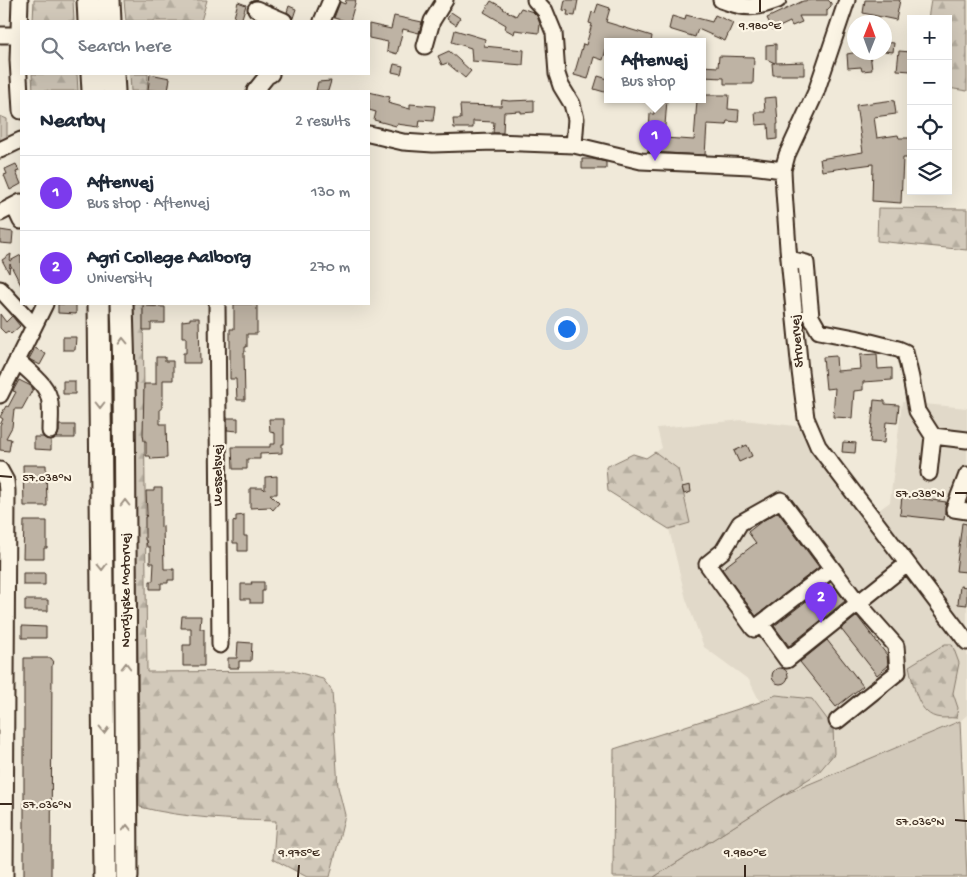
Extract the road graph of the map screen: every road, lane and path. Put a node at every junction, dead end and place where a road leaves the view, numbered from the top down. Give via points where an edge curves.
1 (20, 0) edge
2 (88, 0) edge
3 (109, 0) edge
4 (331, 0) edge
5 (444, 0) edge
6 (535, 0) edge
7 (721, 0) edge
8 (778, 0) edge
9 (848, 0) edge
10 (256, 10) dead end
11 (90, 20) edge
12 (110, 20) edge
13 (281, 20) edge
14 (322, 20) edge
15 (0, 35) edge
16 (19, 35) junction
17 (425, 46) dead end
18 (92, 75) edge
19 (113, 75) edge
20 (269, 75) edge
21 (93, 90) edge
22 (114, 90) edge
23 (256, 90) edge
24 (20, 94) edge
25 (370, 134) edge
26 (20, 140) edge
27 (574, 146) junction
28 (0, 150) edge
29 (783, 170) junction
30 (17, 204) edge
31 (0, 213) edge
32 (790, 259) junction
33 (0, 289) edge
34 (44, 305) edge
35 (99, 305) edge
36 (122, 305) edge
37 (217, 305) edge
38 (34, 326) junction
39 (17, 360) junction
40 (0, 395) edge
41 (50, 431) dead end
42 (933, 436) junction
43 (967, 440) edge
44 (0, 470) edge
45 (929, 473) dead end
46 (967, 475) edge
47 (967, 511) edge
48 (907, 564) junction
49 (832, 569) junction
50 (858, 603) junction
51 (761, 624) junction
52 (3, 637) edge
53 (967, 642) edge
54 (220, 646) dead end
55 (837, 721) dead end
56 (3, 727) edge
57 (3, 838) edge
58 (5, 877) edge
59 (105, 877) edge
60 (127, 877) edge

1 - 16 street
2 - 11 highway
3 - 12 highway
4 - 14 street
5 - 17 street via 432,21
6 - 27 street via 545,11 554,33 557,74 576,119
7 - 8 street via 748,8
9 - 29 street, Struervej via 816,92
10 - 13 street
15 - 16 street
16 - 24 street
18 - 21 highway
19 - 22 highway
20 - 23 street
25 - 27 street via 403,142 433,144 494,142
26 - 28 street
27 - 29 street via 641,161
29 - 32 street, Struervej
30 - 31 street
32 - 42 street via 806,263 811,317 819,331 905,352 917,411
32 - 48 street, Struervej via 806,418 818,446
33 - 38 street
34 - 38 street
35 -> 59 highway, Nordjyske Motorvej
60 -> 36 highway, Nordjyske Motorvej
37 - 54 street, Wesselsvej
38 - 39 street
39 - 40 street
39 - 41 street via 48,394
42 - 43 street
42 - 45 street
44 - 52 street via 7,491
46 - 47 street via 954,509
48 - 50 street
48 - 53 street, Struervej
49 - 50 street
49 - 51 street
49 - 51 street via 781,500 740,523 723,551 707,564 754,629
50 - 51 street via 787,660
50 - 55 street via 896,646 898,672
52 - 56 street
56 - 57 street
57 - 58 street

